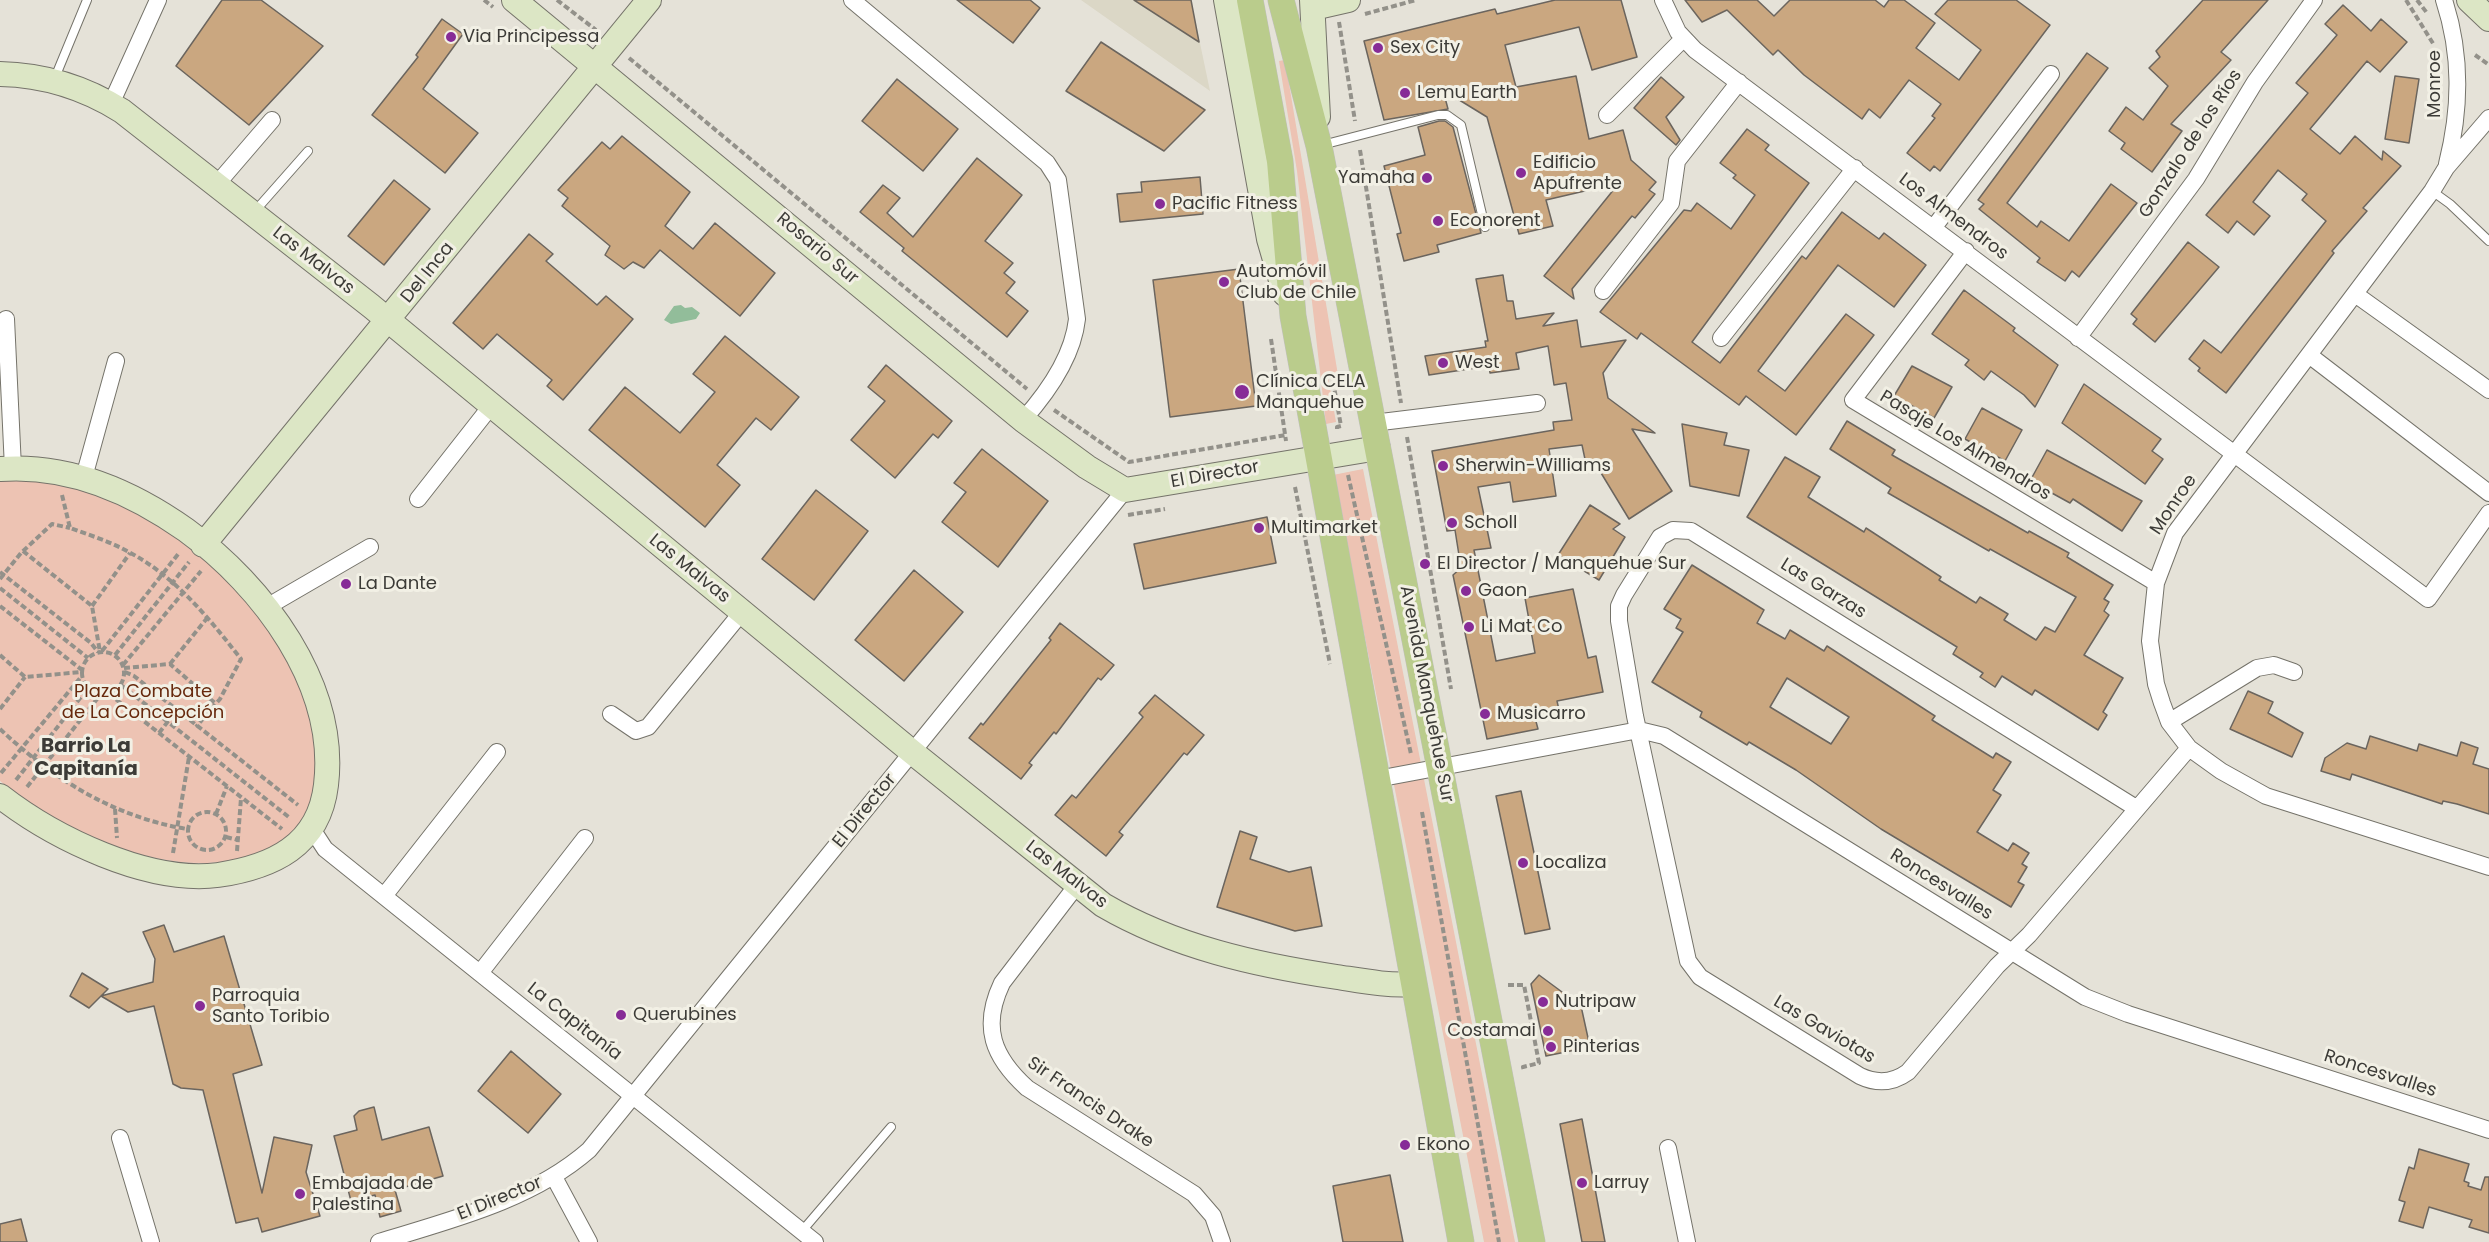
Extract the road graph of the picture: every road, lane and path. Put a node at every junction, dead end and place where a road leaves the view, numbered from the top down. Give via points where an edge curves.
1 (87, 0) edge
2 (158, 0) edge
3 (514, 0) edge
4 (557, 0) edge
5 (649, 0) edge
6 (852, 0) edge
7 (1226, 0) edge
8 (1250, 0) edge
9 (1281, 0) edge
10 (1416, 0) edge
11 (1663, 0) edge
12 (2314, 0) edge
13 (2406, 0) edge
14 (2444, 0) edge
15 (2469, 0) edge
16 (1312, 4) edge
17 (1353, 11) edge
18 (2489, 19) edge
19 (1683, 39) junction
20 (614, 46) junction
21 (2435, 46) dead end
22 (597, 67) junction
23 (0, 74) edge
24 (2051, 74) dead end
25 (54, 80) junction
26 (1739, 82) junction
27 (111, 104) junction
28 (1607, 115) dead end
29 (2489, 118) edge
30 (272, 120) dead end
31 (1358, 135) junction
32 (1319, 146) junction
33 (308, 151) dead end
34 (1855, 168) junction
35 (2446, 168) junction
36 (217, 184) junction
37 (2432, 191) junction
38 (253, 214) junction
39 (1485, 227) dead end
40 (1935, 227) junction
41 (2489, 241) edge
42 (1966, 251) junction
43 (1603, 291) dead end
44 (2355, 294) junction
45 (1293, 316) junction
46 (6, 318) dead end
47 (388, 321) junction
48 (1721, 338) dead end
49 (2078, 338) junction
50 (2309, 355) junction
51 (116, 361) dead end
52 (2489, 390) edge
53 (1040, 400) junction
54 (1537, 403) dead end
55 (491, 406) junction
56 (1404, 419) junction
57 (1023, 420) junction
58 (1337, 427) dead end
59 (1375, 435) junction
60 (1285, 436) dead end
61 (1331, 455) junction
62 (2233, 455) junction
63 (6, 469) edge
64 (84, 477) junction
65 (60, 485) dead end
66 (1125, 490) junction
67 (2489, 493) edge
68 (418, 499) dead end
69 (2489, 513) edge
70 (70, 528) junction
71 (370, 548) dead end
72 (23, 551) junction
73 (197, 552) junction
74 (130, 553) junction
75 (2, 573) edge
76 (162, 573) junction
77 (0, 579) edge
78 (173, 582) junction
79 (2156, 583) junction
80 (0, 588) edge
81 (184, 593) junction
82 (0, 606) edge
83 (92, 606) junction
84 (265, 608) junction
85 (742, 612) junction
86 (208, 617) junction
87 (100, 652) junction
88 (0, 655) edge
89 (115, 655) junction
90 (88, 658) junction
91 (170, 664) junction
92 (124, 669) junction
93 (2294, 672) dead end
94 (82, 673) junction
95 (25, 677) junction
96 (121, 685) junction
97 (88, 688) junction
98 (1451, 693) dead end
99 (101, 694) junction
100 (109, 694) junction
101 (216, 704) junction
102 (0, 709) edge
103 (176, 711) junction
104 (611, 714) dead end
105 (168, 722) junction
106 (2169, 722) junction
107 (196, 727) junction
108 (0, 729) edge
109 (1639, 730) junction
110 (159, 733) junction
111 (2189, 748) junction
112 (21, 749) junction
113 (497, 752) dead end
114 (912, 752) junction
115 (189, 756) junction
116 (33, 759) junction
117 (42, 767) junction
118 (1427, 769) junction
119 (0, 773) edge
120 (1377, 780) junction
121 (226, 786) junction
122 (10, 790) edge
123 (25, 794) dead end
124 (242, 797) junction
125 (1422, 807) dead end
126 (2136, 808) junction
127 (115, 809) junction
128 (216, 814) junction
129 (302, 825) junction
130 (178, 828) junction
131 (187, 829) junction
132 (226, 837) junction
133 (585, 838) dead end
134 (108, 839) dead end
135 (238, 840) junction
136 (245, 854) dead end
137 (162, 855) dead end
138 (173, 857) junction
139 (181, 858) dead end
140 (2489, 867) edge
141 (1077, 885) junction
142 (384, 896) junction
143 (2012, 952) junction
144 (480, 973) junction
145 (1506, 976) dead end
146 (1414, 984) junction
147 (1525, 1079) dead end
148 (635, 1095) junction
149 (891, 1127) dead end
150 (2489, 1130) edge
151 (120, 1138) dead end
152 (1668, 1148) dead end
153 (554, 1177) junction
154 (802, 1231) junction
155 (409, 1238) edge
156 (151, 1242) edge
157 (379, 1242) edge
158 (589, 1242) edge
159 (815, 1242) edge
160 (1222, 1242) edge
161 (1461, 1242) edge
162 (1499, 1242) edge
163 (1532, 1242) edge
164 (1687, 1242) edge

1 - 25 lane
2 - 27 street
3 - 22 street, Rosario Sur
4 - 20 path
5 - 20 street, Del Inca
6 - 53 street via 1047,163 1058,180 1077,319 1075,341
7 - 45 street via 1269,239
8 - 45 main road via 1280,161
9 - 32 main road, Avenida Manquehue Sur
10 - 17 path
11 - 19 street, Los Almendros
12 - 49 street, Gonzalo de los Ríos via 2255,82 2196,179
13 - 21 path
14 - 35 street, Monroe via 2458,71 2457,111
15 - 18 street
16 - 17 street
16 - 32 street, Avenida Manquehue Sur
17 - 31 path via 1339,21
19 - 26 street, Los Almendros
19 - 28 street
20 - 22 street, Del Inca
20 - 53 path
22 - 47 street, Del Inca
22 - 57 street, Rosario Sur
23 - 25 street, Las Malvas
24 - 40 street
25 - 27 street, Las Malvas
26 - 34 street, Los Almendros
26 - 43 street via 1677,161 1671,203
27 - 36 street, Las Malvas
29 - 35 street, Monroe
30 - 36 street
31 - 32 lane
31 - 39 lane via 1438,116 1454,118 1461,125
31 - 56 path
32 - 59 main road, Avenida Manquehue Sur
33 - 38 lane
34 - 40 street, Los Almendros
34 - 48 street
35 - 37 street, Monroe
36 - 38 street, Las Malvas
37 - 41 lane
37 - 44 street, Monroe
38 - 47 street, Las Malvas
40 - 42 street, Los Almendros
42 - 49 street, Los Almendros
42 - 79 street, Pasaje Los Almendros via 1853,400
44 - 50 street, Monroe
44 - 52 street
45 - 61 main road
46 - 63 street
47 - 55 street, Las Malvas
47 - 73 street, Del Inca
49 - 62 street, Los Almendros
50 - 62 street, Monroe
50 - 67 street
51 - 64 street
53 - 57 street
53 - 60 path via 1129,462
54 - 56 street
55 - 68 street
55 - 85 street, Las Malvas
56 - 59 street
56 - 98 path
57 - 66 street, Rosario Sur
58 - 61 path
59 - 61 street, El Director
59 - 118 main road, Avenida Manquehue Sur
61 - 66 street, El Director
61 - 118 path
61 - 120 main road
62 - 69 street via 2428,599
62 - 79 street, Monroe via 2175,533
63 - 64 street
64 - 73 street via 139,501 187,531
65 - 70 path
66 - 114 street, El Director
70 - 72 path via 52,524
70 - 74 path
71 - 84 street
72 - 75 path
72 - 83 path
73 - 76 path
73 - 78 path
73 - 81 path
73 - 84 street via 233,572
74 - 76 path
74 - 83 path
75 - 77 path
75 - 87 path
76 - 78 path
76 - 87 path
78 - 81 path
78 - 89 path
79 - 106 street, Monroe via 2150,626 2152,662
80 - 90 path
81 - 86 path
81 - 92 path
82 - 94 path
83 - 87 path
84 - 129 street via 300,662 324,720 328,766 325,793
85 - 104 street via 648,727 636,731
85 - 114 street, Las Malvas
86 - 91 path
86 - 101 path via 241,659
87 - 89 path
87 - 90 path
88 - 95 path
89 - 92 path
90 - 94 path
91 - 92 path
91 - 101 path
92 - 96 path
92 - 103 path
93 - 106 street via 2274,665 2257,668
94 - 95 path
94 - 97 path
94 - 112 path
95 - 102 path
96 - 100 path
96 - 105 path
97 - 99 path
97 - 116 path
99 - 100 path
99 - 117 path
100 - 110 path
101 - 107 path
103 - 105 path
103 - 107 path
105 - 110 path
105 - 129 path
106 - 111 street, Monroe
107 - 129 path
108 - 112 path
109 - 118 street, Roncesvalles
109 - 126 street, Las Garzas via 1619,606 1660,537 1682,529 1699,535
109 - 143 street, Roncesvalles via 1664,736
109 - 143 street, Las Gaviotas via 1688,961 1700,977 1860,1076 1883,1082 1901,1077
110 - 115 path
111 - 126 street, Las Gaviotas
111 - 140 street, Monroe via 2266,796
112 - 116 path
112 - 119 path
113 - 142 street
114 - 141 street, Las Malvas
114 - 148 street, El Director
115 - 121 path
115 - 130 path
116 - 117 path
116 - 122 path
117 - 123 path
117 - 127 path
118 - 120 street, Roncesvalles
118 - 163 main road, Avenida Manquehue Sur
119 - 122 path
120 - 146 main road
121 - 124 path
121 - 128 path
122 - 129 street via 58,834 100,853 173,873 204,877 268,863 290,851
124 - 129 path
124 - 135 path
125 - 162 path
126 - 143 street, Las Gaviotas
127 - 130 path
127 - 134 path via 117,843
128 - 131 path via 197,814
128 - 132 path via 225,824
129 - 142 street, La Capitanía via 325,849
130 - 131 path
130 - 138 path
131 - 132 path via 194,846 206,850 218,847
132 - 135 path
133 - 144 street
135 - 136 path via 237,857
137 - 138 path
138 - 139 path
141 - 146 street, Las Malvas via 1131,921 1192,946 1303,972 1394,986
141 - 160 street, Sir Francis Drake via 1002,983 991,1023 998,1053 1027,1088 1194,1194 1213,1216
142 - 144 street, La Capitanía
143 - 150 street, Roncesvalles via 2103,1005
144 - 148 street, La Capitanía
145 - 147 path via 1508,987 1524,985 1539,1063 1523,1067
146 - 161 main road
148 - 153 street, El Director via 590,1150
148 - 154 street, La Capitanía
149 - 154 lane
151 - 156 street
152 - 164 street
153 - 155 street, El Director
153 - 158 street
154 - 159 street, La Capitanía
155 - 157 street, El Director

